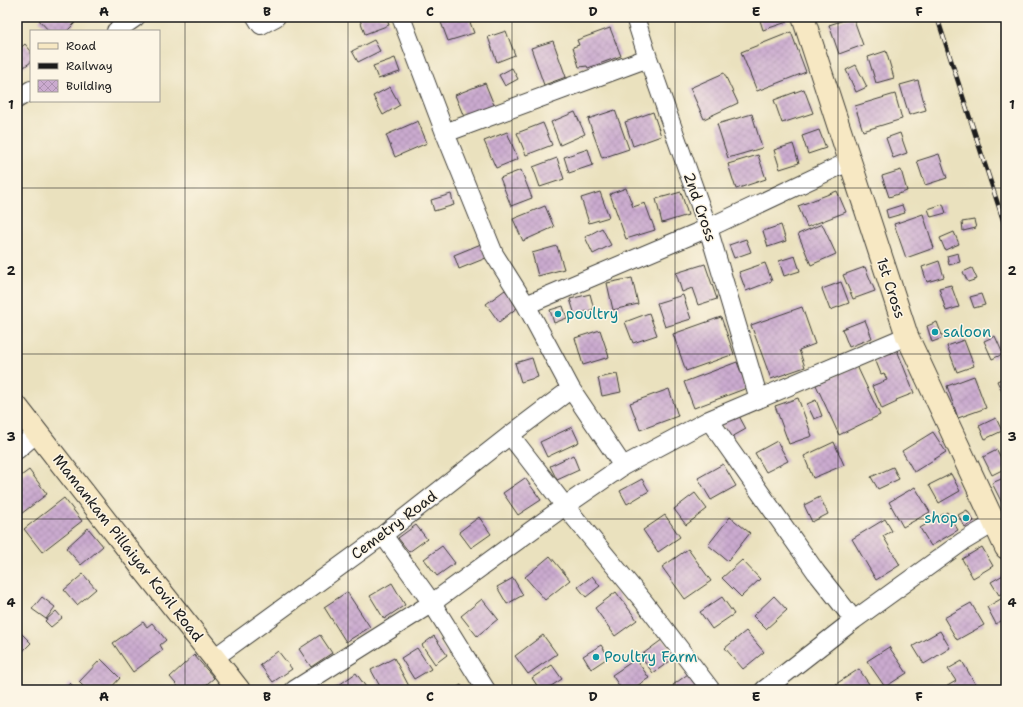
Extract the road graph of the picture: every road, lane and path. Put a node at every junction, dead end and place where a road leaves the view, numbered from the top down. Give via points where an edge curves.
1 (136, 17) edge
2 (256, 17) edge
3 (276, 17) edge
4 (400, 17) edge
5 (635, 17) edge
6 (803, 17) edge
7 (117, 30) edge
8 (648, 58) junction
9 (30, 91) edge
10 (17, 99) edge
11 (445, 134) junction
12 (850, 161) junction
13 (708, 228) junction
14 (526, 305) junction
15 (908, 336) junction
16 (571, 389) junction
17 (759, 399) junction
18 (17, 407) edge
19 (709, 420) junction
20 (37, 433) junction
21 (510, 435) junction
22 (17, 450) edge
23 (623, 466) junction
24 (565, 506) junction
25 (994, 523) junction
26 (383, 535) junction
27 (1006, 548) edge
28 (432, 603) junction
29 (854, 620) junction
30 (214, 658) junction
31 (239, 690) edge
32 (294, 690) edge
33 (486, 690) edge
34 (712, 690) edge
35 (764, 690) edge

1 - 7 street
2 - 3 street via 261,24
4 - 11 street
5 - 8 street, 2nd Cross
6 - 12 street, 1st Cross
8 - 11 street
8 - 13 street, 2nd Cross
9 - 10 street
11 - 14 street via 494,254
12 - 13 street
12 - 15 street, 1st Cross
13 - 14 street
13 - 17 street, 2nd Cross
14 - 16 street
15 - 17 street
15 - 25 street, 1st Cross
16 - 21 street, Cemetry Road
16 - 23 street
17 - 19 street
18 - 20 street, Mamankam Pillaiyar Kovil Road
19 - 23 street
19 - 29 street via 816,572
20 - 22 street
20 - 30 street, Mamankam Pillaiyar Kovil Road
21 - 24 street
21 - 26 street, Cemetry Road
23 - 24 street
24 - 28 street
24 - 34 street
25 - 27 street, 1st Cross
25 - 29 street via 962,542
26 - 28 street
26 - 30 street, Cemetry Road
28 - 32 street
28 - 33 street
29 - 35 street
30 - 31 street, Mamankam Pillaiyar Kovil Road

